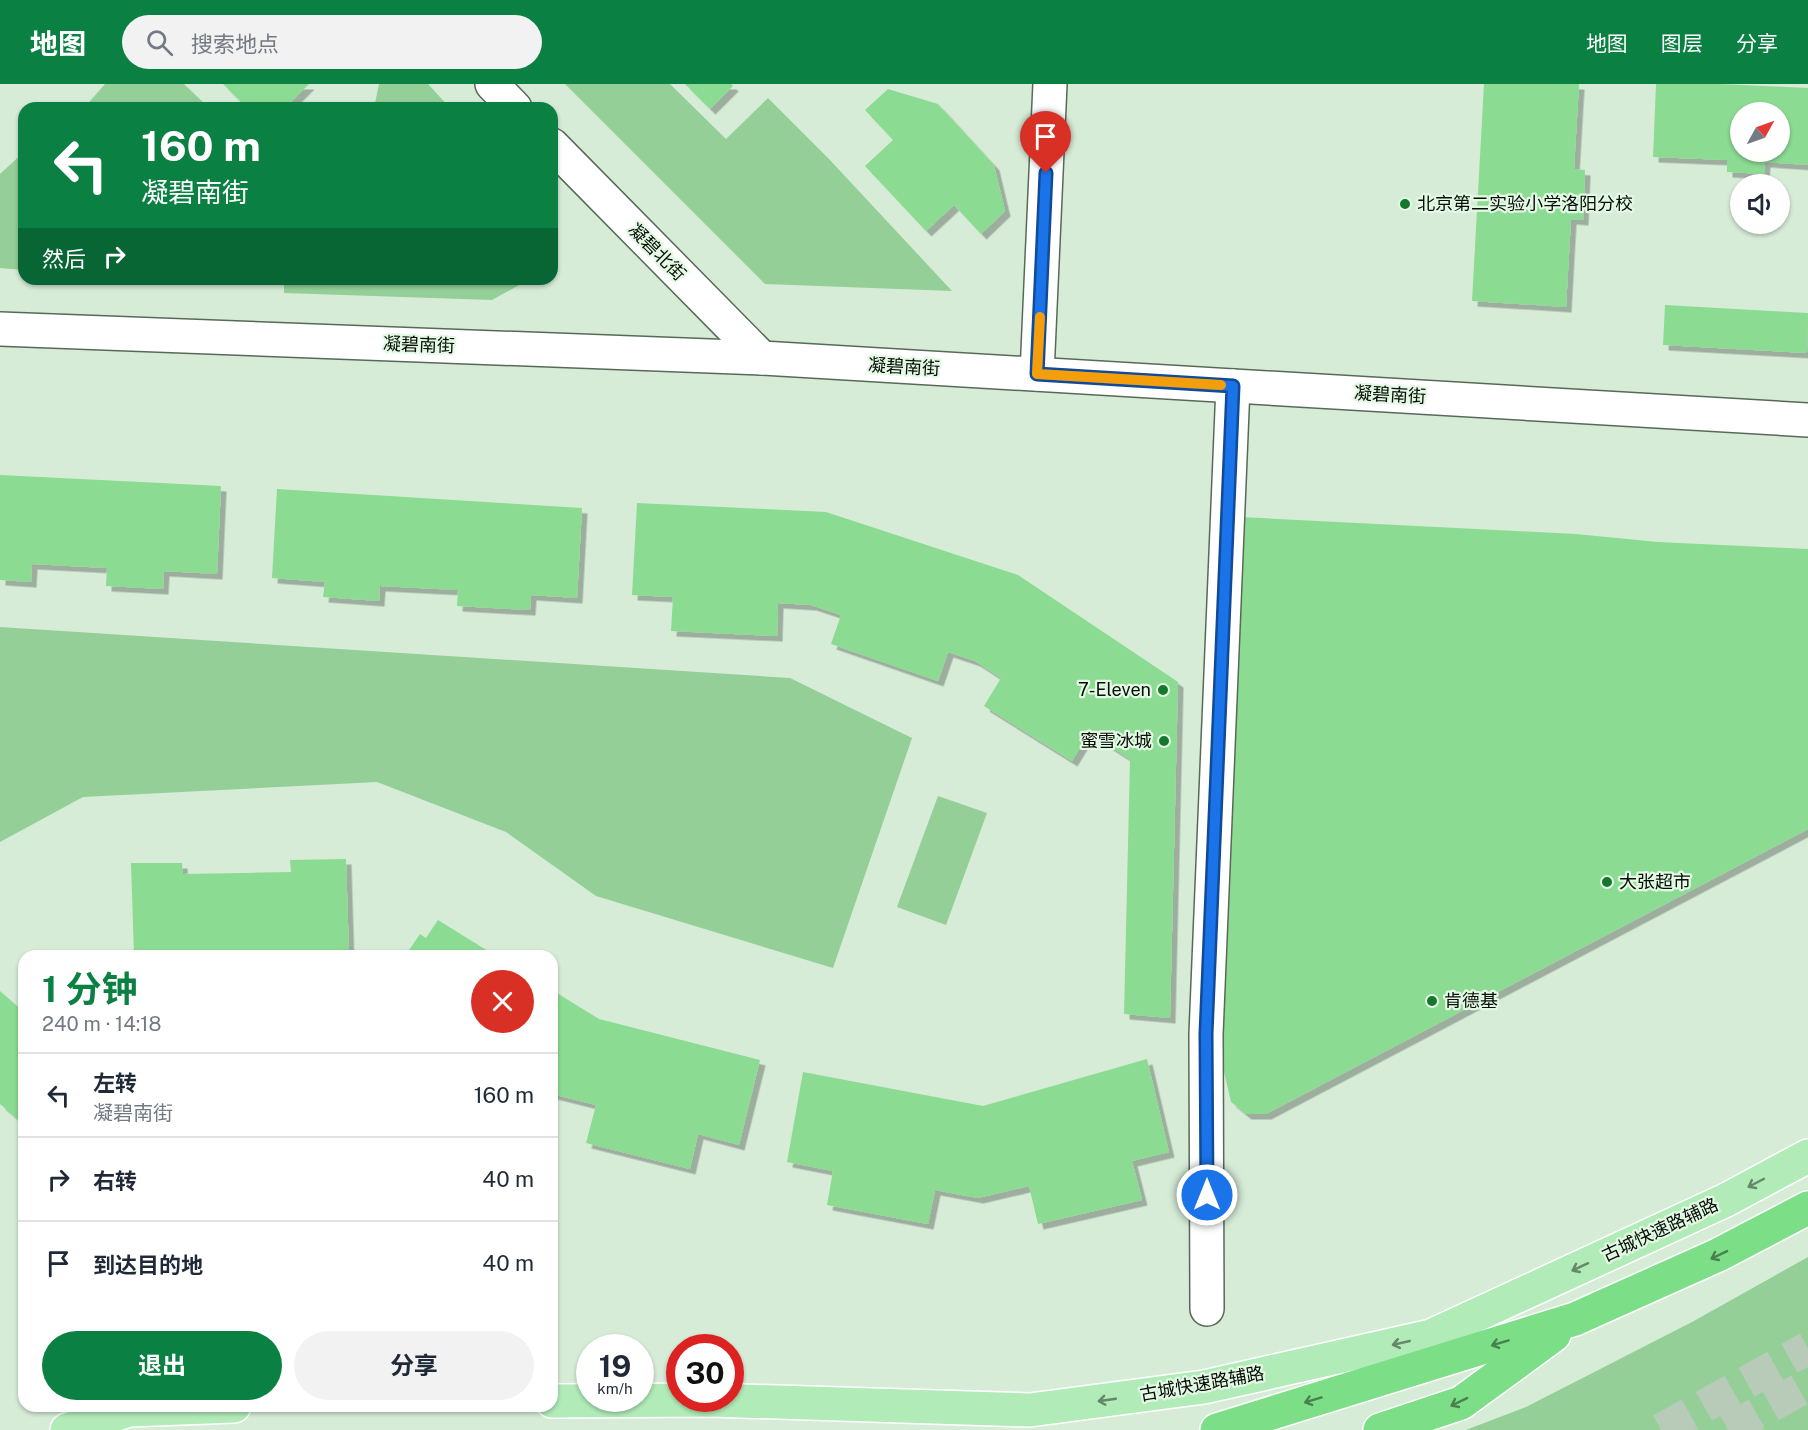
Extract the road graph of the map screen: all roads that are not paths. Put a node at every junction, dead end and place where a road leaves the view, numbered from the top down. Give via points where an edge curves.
1 (492, 84) edge
2 (1050, 84) edge
3 (509, 102) edge
4 (558, 151) edge
5 (0, 329) edge
6 (762, 358) junction
7 (1037, 374) junction
8 (1233, 386) junction
9 (1808, 420) edge
10 (1808, 1156) edge
11 (1808, 1208) edge
12 (1207, 1309) dead end
13 (1575, 1319) junction
14 (558, 1401) edge
15 (123, 1412) edge
16 (67, 1430) edge
17 (1217, 1430) edge
18 (1380, 1430) edge

1 - 3 street
2 - 7 street
4 - 6 street, 凝碧北街
5 - 6 street, 凝碧南街
6 - 7 street, 凝碧南街
7 - 8 street, 凝碧南街
8 - 9 street, 凝碧南街
8 - 12 street via 1206,1034
10 -> 14 main road, 古城快速路辅路 via 1725,1200 1431,1336 1204,1387 1030,1410
11 -> 13 highway via 1718,1256
13 -> 17 highway
13 -> 18 highway via 1461,1403
15 - 16 main road

